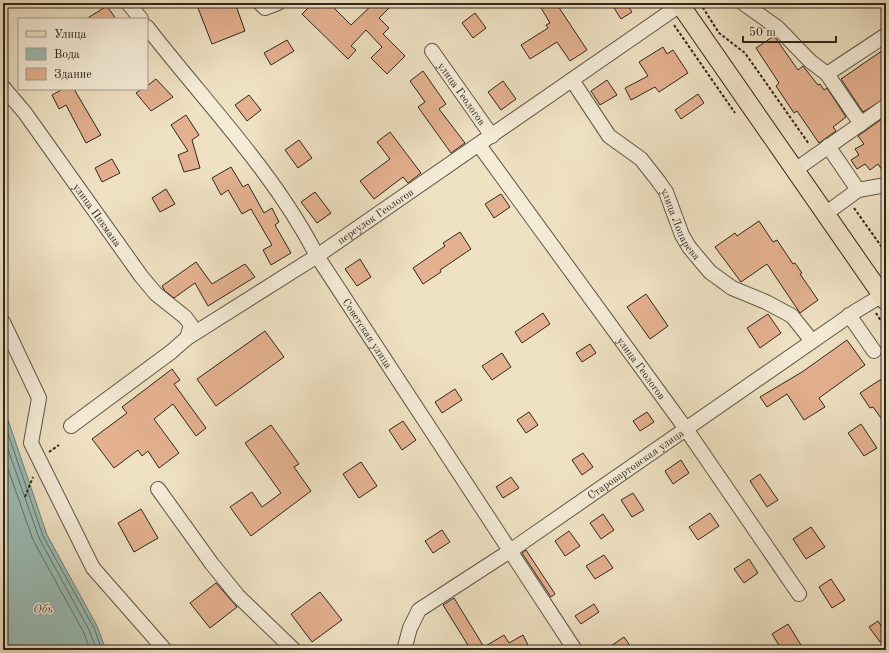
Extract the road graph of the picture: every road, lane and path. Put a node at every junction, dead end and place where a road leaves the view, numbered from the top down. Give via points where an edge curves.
1 (128, 3) edge
2 (260, 3) edge
3 (278, 3) edge
4 (700, 3) edge
5 (744, 3) edge
6 (681, 4) edge
7 (140, 18) edge
8 (148, 28) edge
9 (886, 35) edge
10 (432, 51) dead end
11 (827, 74) junction
12 (572, 80) junction
13 (3, 87) edge
14 (886, 106) edge
15 (861, 124) junction
16 (492, 136) junction
17 (479, 145) junction
18 (828, 146) junction
19 (816, 154) junction
20 (795, 170) junction
21 (886, 185) edge
22 (853, 194) junction
23 (825, 214) junction
24 (886, 253) edge
25 (317, 256) junction
26 (884, 296) edge
27 (849, 315) junction
28 (3, 322) edge
29 (187, 338) junction
30 (812, 341) junction
31 (874, 351) dead end
32 (71, 426) dead end
33 (686, 429) junction
34 (158, 489) dead end
35 (510, 551) junction
36 (799, 594) dead end
37 (165, 650) edge
38 (294, 650) edge
39 (404, 650) edge
40 (575, 650) edge

1 - 7 street
2 - 3 street via 268,8
4 - 19 path via 719,32 744,53
5 - 11 street via 778,28
6 - 12 street, переулок Геологов
6 - 20 main road
8 - 25 street, Советская улица via 258,165 301,225
9 - 11 street
10 - 16 street, улица Геологов
11 - 15 street
12 - 16 street, переулок Геологов
12 - 30 street, улица Лопарева via 609,136 641,159 659,182 666,192 682,235 710,272 732,288 788,313
13 - 29 street, улица Пикмана via 25,113 141,276 156,294 185,317 190,325
14 - 15 street
15 - 18 street
16 - 17 street, переулок Геологов
17 - 25 street, переулок Геологов
17 - 33 street, улица Геологов
18 - 19 street
18 - 22 street
19 - 20 street
20 - 23 main road
21 - 22 street
22 - 23 street
22 - 24 path
23 - 26 main road
25 - 29 street, переулок Геологов
25 - 35 street, Советская улица
26 - 27 street, Старовартовская улица
27 - 30 street, Старовартовская улица
27 - 31 street
28 - 37 street via 39,398 31,443 88,559
29 - 32 street, переулок Геологов via 172,352
30 - 33 street, Старовартовская улица
33 - 35 street, Старовартовская улица
33 - 36 street, улица Геологов
34 - 38 street via 238,596
35 - 39 street, Старовартовская улица via 419,610 410,628
35 - 40 street, Советская улица

